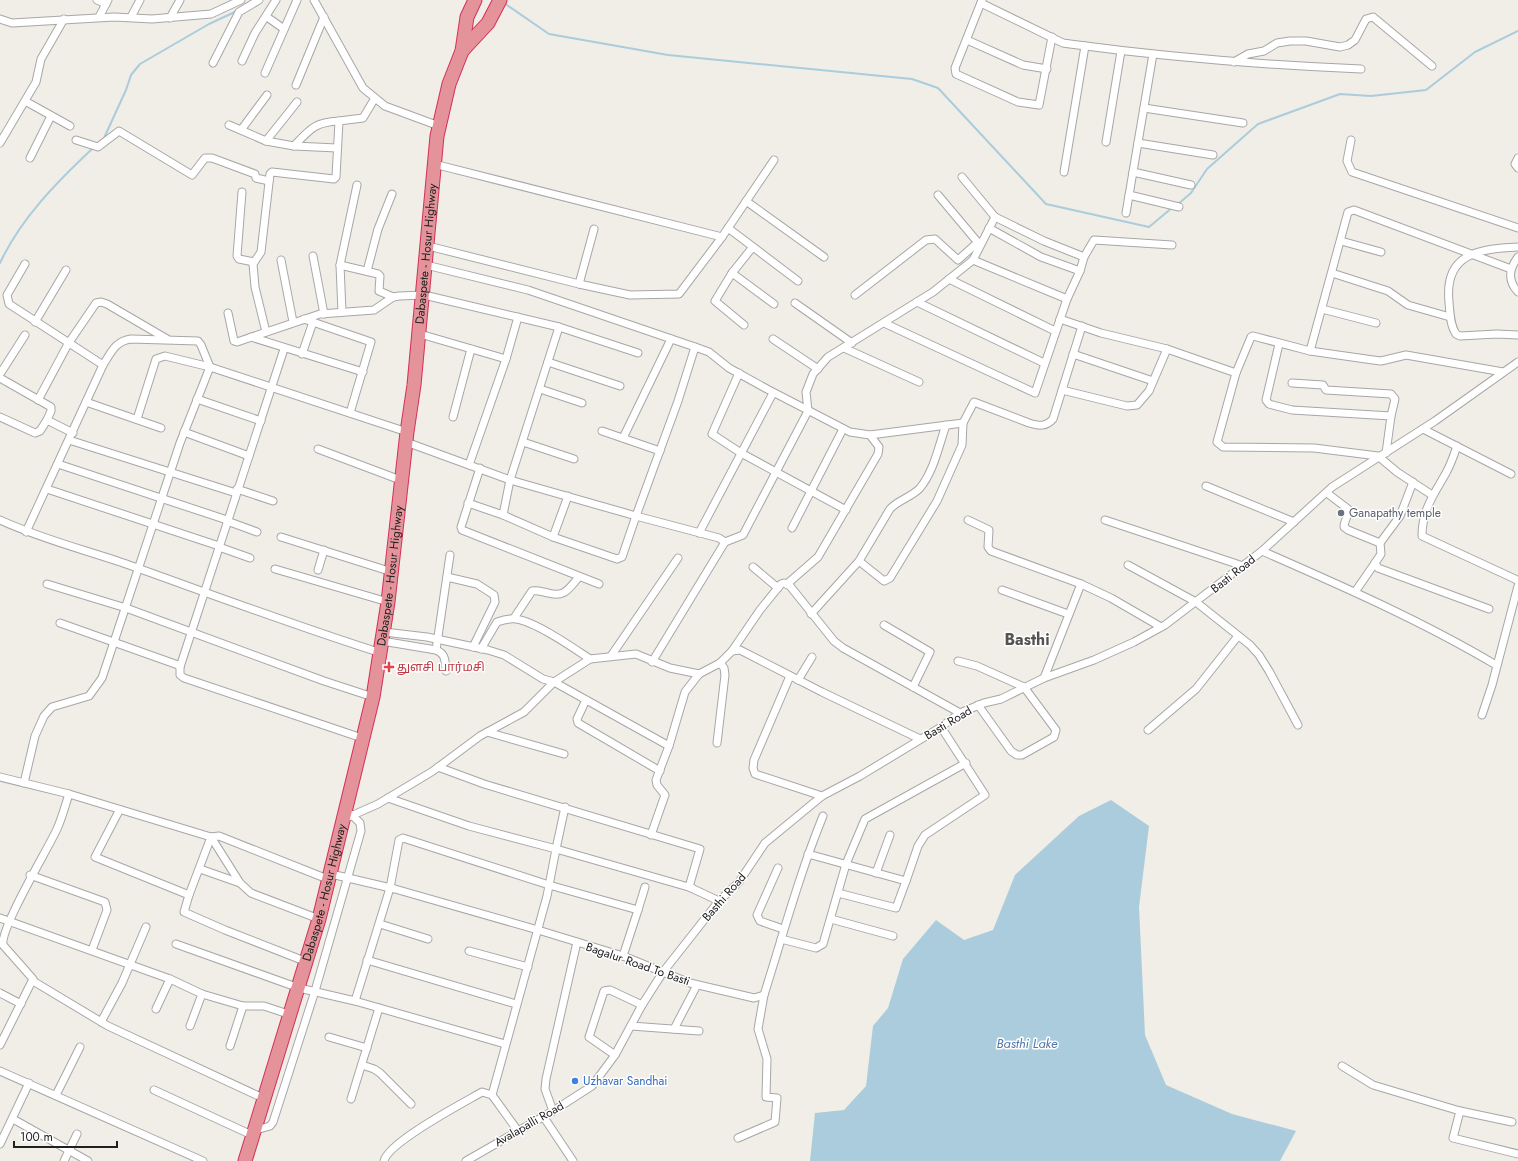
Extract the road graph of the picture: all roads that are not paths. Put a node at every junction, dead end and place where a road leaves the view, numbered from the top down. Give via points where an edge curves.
1 (97, 0) edge
2 (140, 0) edge
3 (180, 0) edge
4 (259, 0) edge
5 (276, 0) edge
6 (297, 0) edge
7 (314, 0) edge
8 (475, 0) edge
9 (236, 1) edge
10 (107, 2) edge
11 (498, 2) edge
12 (981, 2) edge
13 (131, 16) junction
14 (266, 16) junction
15 (99, 17) junction
16 (324, 17) junction
17 (170, 18) junction
18 (0, 19) edge
19 (64, 19) junction
20 (284, 29) junction
21 (1052, 37) junction
22 (967, 40) junction
23 (1085, 46) junction
24 (1121, 50) junction
25 (462, 51) junction
26 (1153, 54) junction
27 (242, 61) dead end
28 (1234, 62) junction
29 (213, 63) dead end
30 (1432, 66) dead end
31 (1046, 69) junction
32 (1361, 69) dead end
33 (265, 73) dead end
34 (296, 85) dead end
35 (267, 95) dead end
36 (375, 98) junction
37 (25, 101) junction
38 (297, 102) dead end
39 (1144, 108) junction
40 (52, 116) junction
41 (339, 121) junction
42 (1243, 122) dead end
43 (229, 125) dead end
44 (70, 126) dead end
45 (439, 126) junction
46 (241, 130) junction
47 (76, 140) dead end
48 (1351, 140) dead end
49 (266, 141) junction
50 (1106, 142) dead end
51 (0, 143) edge
52 (1138, 143) junction
53 (294, 146) junction
54 (337, 148) junction
55 (1213, 155) dead end
56 (30, 158) dead end
57 (1518, 158) edge
58 (774, 160) dead end
59 (434, 164) junction
60 (1518, 168) edge
61 (1064, 172) dead end
62 (1133, 172) junction
63 (962, 177) dead end
64 (269, 181) junction
65 (357, 185) dead end
66 (1191, 185) dead end
67 (242, 192) dead end
68 (392, 194) dead end
69 (938, 195) dead end
70 (1129, 195) junction
71 (746, 201) junction
72 (1179, 207) dead end
73 (1126, 213) dead end
74 (995, 217) junction
75 (728, 228) junction
76 (989, 228) junction
77 (1518, 228) edge
78 (594, 229) dead end
79 (722, 237) junction
80 (1341, 241) junction
81 (979, 244) junction
82 (1172, 245) dead end
83 (428, 246) junction
84 (1518, 247) edge
85 (752, 248) junction
86 (1381, 252) dead end
87 (1473, 254) junction
88 (313, 256) dead end
89 (824, 257) dead end
90 (1084, 257) junction
91 (1518, 257) edge
92 (281, 260) dead end
93 (973, 260) junction
94 (254, 262) junction
95 (25, 264) dead end
96 (340, 265) junction
97 (426, 265) junction
98 (1511, 269) junction
99 (66, 270) dead end
100 (367, 271) junction
101 (1080, 271) junction
102 (732, 273) junction
103 (1332, 273) junction
104 (949, 279) junction
105 (798, 281) dead end
106 (580, 284) junction
107 (1518, 292) edge
108 (424, 296) junction
109 (855, 296) dead end
110 (393, 297) junction
111 (1067, 300) junction
112 (917, 302) junction
113 (795, 303) dead end
114 (774, 304) dead end
115 (1322, 309) junction
116 (342, 312) junction
117 (228, 313) dead end
118 (324, 314) junction
119 (518, 317) junction
120 (1450, 317) junction
121 (304, 319) junction
122 (1060, 319) junction
123 (35, 322) junction
124 (293, 322) junction
125 (313, 322) junction
126 (1376, 322) dead end
127 (884, 323) junction
128 (744, 325) dead end
129 (1082, 326) junction
130 (559, 327) junction
131 (1055, 331) junction
132 (266, 332) junction
133 (420, 334) junction
134 (25, 335) dead end
135 (1518, 335) edge
136 (251, 338) junction
137 (671, 339) junction
138 (773, 339) dead end
139 (169, 340) junction
140 (852, 343) junction
141 (68, 344) junction
142 (1279, 344) junction
143 (695, 347) junction
144 (284, 348) junction
145 (844, 348) junction
146 (471, 349) junction
147 (1168, 349) junction
148 (1310, 351) junction
149 (638, 353) dead end
150 (302, 354) junction
151 (1073, 354) junction
152 (506, 359) junction
153 (548, 362) junction
154 (1518, 362) edge
155 (1044, 363) junction
156 (103, 365) junction
157 (210, 367) junction
158 (818, 369) junction
159 (363, 372) junction
160 (1503, 372) junction
161 (740, 373) junction
162 (1236, 373) junction
163 (0, 374) edge
164 (0, 378) edge
165 (1154, 381) junction
166 (918, 382) dead end
167 (1292, 383) dead end
168 (620, 386) dead end
169 (273, 387) junction
170 (540, 389) junction
171 (1062, 390) junction
172 (774, 392) junction
173 (197, 399) junction
174 (38, 400) junction
175 (86, 402) junction
176 (582, 403) dead end
177 (808, 410) junction
178 (350, 413) junction
179 (1391, 416) junction
180 (0, 417) edge
181 (453, 417) dead end
182 (137, 419) junction
183 (47, 420) junction
184 (261, 421) junction
185 (963, 423) junction
186 (946, 425) junction
187 (161, 428) dead end
188 (843, 429) junction
189 (1423, 429) junction
190 (602, 431) dead end
191 (73, 432) junction
192 (184, 432) junction
193 (870, 435) junction
194 (406, 437) junction
195 (623, 438) junction
196 (69, 440) junction
197 (523, 442) junction
198 (1457, 446) junction
199 (318, 449) dead end
200 (660, 451) junction
201 (741, 453) junction
202 (1386, 453) junction
203 (249, 456) junction
204 (1378, 456) junction
205 (574, 459) dead end
206 (58, 464) junction
207 (469, 465) junction
208 (480, 468) junction
209 (170, 473) junction
210 (777, 473) junction
211 (1510, 474) dead end
212 (510, 480) junction
213 (402, 481) junction
214 (1414, 482) junction
215 (1206, 486) dead end
216 (46, 489) junction
217 (236, 491) junction
218 (812, 491) junction
219 (1327, 493) junction
220 (1432, 495) junction
221 (568, 496) junction
222 (162, 499) junction
223 (273, 501) dead end
224 (468, 503) junction
225 (846, 510) junction
226 (503, 515) junction
227 (636, 516) junction
228 (0, 520) edge
229 (968, 520) dead end
230 (1105, 520) dead end
231 (227, 521) junction
232 (1294, 522) junction
233 (154, 524) junction
234 (792, 528) dead end
235 (26, 532) junction
236 (257, 532) dead end
237 (699, 533) junction
238 (281, 537) dead end
239 (553, 537) junction
240 (725, 542) junction
241 (1380, 543) junction
242 (219, 546) junction
243 (324, 550) junction
244 (1262, 551) junction
245 (450, 555) dead end
246 (250, 558) dead end
247 (678, 558) dead end
248 (859, 561) junction
249 (1375, 563) junction
250 (1128, 565) dead end
251 (1243, 566) junction
252 (753, 567) dead end
253 (139, 569) junction
254 (275, 569) dead end
255 (318, 570) dead end
256 (392, 572) junction
257 (447, 577) junction
258 (579, 577) junction
259 (1518, 581) edge
260 (47, 584) dead end
261 (599, 584) dead end
262 (787, 584) junction
263 (1081, 584) junction
264 (1518, 586) edge
265 (778, 588) junction
266 (1002, 590) dead end
267 (204, 591) junction
268 (1355, 592) junction
269 (388, 602) junction
270 (1196, 602) junction
271 (126, 608) junction
272 (1489, 610) dead end
273 (811, 614) junction
274 (1068, 614) junction
275 (514, 618) junction
276 (60, 623) dead end
277 (884, 625) dead end
278 (1161, 627) junction
279 (191, 633) junction
280 (1238, 636) junction
281 (437, 640) junction
282 (114, 642) junction
283 (382, 642) junction
284 (477, 648) junction
285 (436, 650) junction
286 (732, 652) junction
287 (611, 656) junction
288 (812, 657) dead end
289 (590, 659) junction
290 (958, 660) dead end
291 (652, 662) junction
292 (720, 663) junction
293 (1496, 665) junction
294 (180, 666) junction
295 (446, 671) dead end
296 (699, 674) junction
297 (790, 676) junction
298 (1044, 678) junction
299 (798, 680) junction
300 (554, 682) junction
301 (913, 687) junction
302 (1024, 687) junction
303 (372, 697) junction
304 (586, 700) junction
305 (978, 705) junction
306 (960, 713) junction
307 (1482, 715) dead end
308 (1298, 725) dead end
309 (941, 727) junction
310 (1148, 730) dead end
311 (487, 732) junction
312 (362, 738) junction
313 (920, 739) junction
314 (717, 742) dead end
315 (669, 746) junction
316 (564, 754) dead end
317 (966, 763) junction
318 (438, 768) junction
319 (660, 771) junction
320 (0, 777) edge
321 (24, 783) junction
322 (68, 794) junction
323 (822, 796) junction
324 (388, 798) junction
325 (565, 808) junction
326 (119, 810) junction
327 (823, 816) dead end
328 (348, 817) junction
329 (651, 835) junction
330 (890, 835) dead end
331 (211, 837) junction
332 (556, 849) junction
333 (808, 854) junction
334 (846, 864) junction
335 (778, 868) dead end
336 (200, 869) junction
337 (876, 873) junction
338 (30, 875) junction
339 (330, 877) junction
340 (349, 878) junction
341 (906, 881) junction
342 (240, 884) junction
343 (549, 885) junction
344 (644, 887) dead end
345 (390, 888) junction
346 (692, 888) junction
347 (838, 894) junction
348 (189, 895) junction
349 (719, 901) junction
350 (638, 910) junction
351 (3, 919) edge
352 (319, 919) junction
353 (830, 919) junction
354 (380, 924) junction
355 (146, 927) dead end
356 (783, 929) junction
357 (538, 930) junction
358 (893, 936) dead end
359 (428, 939) dead end
360 (781, 939) junction
361 (577, 942) junction
362 (176, 944) dead end
363 (92, 950) junction
364 (469, 951) dead end
365 (623, 956) junction
366 (367, 960) junction
367 (307, 962) junction
368 (129, 964) junction
369 (528, 967) junction
370 (662, 972) junction
371 (170, 979) junction
372 (33, 981) junction
373 (697, 985) junction
374 (299, 988) junction
375 (315, 991) junction
376 (0, 993) edge
377 (202, 994) junction
378 (764, 995) junction
379 (355, 1001) junction
380 (21, 1004) junction
381 (516, 1004) junction
382 (642, 1005) junction
383 (243, 1006) junction
384 (379, 1008) junction
385 (156, 1009) dead end
386 (291, 1015) junction
387 (101, 1022) junction
388 (190, 1026) dead end
389 (631, 1026) junction
390 (674, 1030) junction
391 (699, 1031) dead end
392 (330, 1037) dead end
393 (505, 1044) junction
394 (0, 1045) edge
395 (230, 1046) dead end
396 (80, 1047) dead end
397 (367, 1048) junction
398 (615, 1055) junction
399 (362, 1065) junction
400 (1342, 1066) dead end
401 (0, 1070) edge
402 (29, 1083) junction
403 (592, 1086) joint
404 (154, 1090) dead end
405 (492, 1094) junction
406 (56, 1095) junction
407 (265, 1099) junction
408 (351, 1099) dead end
409 (411, 1104) dead end
410 (553, 1110) junction
411 (1460, 1111) junction
412 (543, 1116) junction
413 (13, 1119) junction
414 (1512, 1122) dead end
415 (518, 1131) junction
416 (255, 1133) junction
417 (77, 1134) dead end
418 (738, 1138) dead end
419 (0, 1144) edge
420 (69, 1150) junction
421 (1518, 1154) edge
422 (64, 1161) edge
423 (88, 1161) edge
424 (203, 1161) edge
425 (245, 1161) edge
426 (384, 1161) edge
427 (466, 1161) edge
428 (573, 1161) edge

1 - 10 street
2 - 13 street
3 - 17 street
4 - 29 street via 239,12
5 - 14 street
6 - 20 street
7 - 16 street
8 - 25 highway, Dabaspete - Hosur Highway via 467,17
9 - 17 street via 211,14
10 - 15 street
11 - 25 highway, Dabaspete - Hosur Highway via 488,23
12 - 21 street
12 - 22 street
13 - 15 street
13 - 17 street
14 - 20 street
14 - 27 street via 254,33
15 - 19 street
16 - 34 street
16 - 36 street via 363,88
18 - 19 street via 12,23
19 - 37 street via 41,59 36,82
20 - 33 street
21 - 23 street via 1063,43
21 - 31 street
22 - 31 street via 1023,65
22 - 31 street via 956,74 1018,102 1039,105
23 - 24 street
23 - 61 street
24 - 26 street
24 - 50 street
25 - 45 highway, Dabaspete - Hosur Highway via 449,84
26 - 28 street
26 - 39 street
28 - 30 street via 1248,54 1264,51 1277,43 1290,41 1340,47 1348,45 1355,40 1366,19 1373,17
28 - 32 street
35 - 46 street
36 - 41 street via 363,118
36 - 45 street via 385,106
37 - 40 street
37 - 51 street
38 - 49 street
39 - 42 street
39 - 52 street
40 - 44 street
40 - 56 street
41 - 53 street via 315,125
41 - 54 street
43 - 46 street
45 - 59 highway, Dabaspete - Hosur Highway
46 - 49 street
47 - 64 street via 98,147 119,131 192,175 205,158 212,158 255,174 256,178
48 - 77 street via 1347,161 1352,172
49 - 53 street
52 - 55 street
52 - 62 street
53 - 54 street
54 - 64 street via 334,179 272,172
57 - 60 street via 1515,164
58 - 71 street
59 - 79 street
59 - 83 highway, Dabaspete - Hosur Highway
62 - 66 street
62 - 70 street
63 - 74 street
64 - 94 street via 261,252
65 - 96 street
67 - 94 street via 237,256 239,259
68 - 100 street via 378,229
69 - 81 street
70 - 72 street
70 - 73 street
71 - 75 street
71 - 89 street
74 - 76 street
74 - 90 street
75 - 79 street
75 - 85 street
76 - 81 street
76 - 101 street via 1042,257
78 - 106 street
79 - 106 street via 679,294 630,295
80 - 86 street
80 - 87 street via 1348,212 1354,210
80 - 103 street
81 - 93 street
81 - 109 street via 958,260 935,239 926,240
82 - 90 street via 1094,240
83 - 97 highway, Dabaspete - Hosur Highway
83 - 106 street
84 - 87 street via 1488,248
85 - 102 street
85 - 105 street
87 - 98 street
87 - 120 street via 1457,265 1449,279 1447,287
88 - 118 street
90 - 101 street
91 - 98 street
92 - 124 street
93 - 104 street
93 - 111 street
94 - 132 street via 255,287
95 - 123 street via 6,299 9,304
96 - 100 street
96 - 116 street
97 - 108 highway, Dabaspete - Hosur Highway
97 - 137 street via 528,290
98 - 107 street via 1510,282
99 - 123 street
100 - 110 street via 380,276 379,291
101 - 111 street
102 - 114 street
102 - 128 street via 714,301
103 - 115 street
103 - 120 street via 1388,291 1408,306
104 - 112 street
104 - 131 street
108 - 110 street
108 - 119 street
108 - 133 highway, Dabaspete - Hosur Highway
110 - 116 street via 374,310
111 - 122 street
112 - 127 street
112 - 155 street
113 - 140 street
115 - 126 street
115 - 148 street
116 - 118 street
117 - 136 street via 234,341 240,342
118 - 121 street
119 - 130 street
119 - 152 street
120 - 135 street via 1453,330 1460,336
121 - 124 street
121 - 125 street
122 - 129 street
122 - 131 street
123 - 141 street
124 - 132 street
125 - 150 street
125 - 159 street via 370,341 372,344
127 - 140 street
127 - 155 street via 1035,393
129 - 147 street
129 - 151 street
130 - 149 street
130 - 153 street
131 - 155 street
132 - 136 street
133 - 146 street
133 - 194 highway, Dabaspete - Hosur Highway
134 - 163 street
136 - 144 street
137 - 143 street
137 - 195 street
138 - 158 street
139 - 141 street via 101,302 96,303
139 - 156 street via 124,340 116,344
139 - 157 street via 198,342
140 - 145 street
141 - 156 street
141 - 174 street
142 - 148 street
142 - 162 street via 1251,337
142 - 179 street via 1266,400 1269,404 1292,410
143 - 161 street via 709,352 729,368
143 - 200 street
144 - 150 street
144 - 169 street
145 - 158 street via 828,357
145 - 166 street
146 - 152 street
146 - 181 street
147 - 162 street
147 - 165 street
148 - 160 street via 1380,361 1402,355 1413,356
150 - 159 street
151 - 165 street
151 - 171 street
152 - 207 street
153 - 168 street
153 - 170 street
154 - 160 street
156 - 175 street
157 - 169 street
157 - 173 street
157 - 182 street via 165,356 156,358
158 - 177 street via 813,374 806,392
159 - 178 street
160 - 189 street
161 - 172 street
161 - 201 street via 712,434
162 - 204 street via 1217,442 1219,445 1314,448
164 - 174 street
165 - 171 street via 1143,400 1133,406
167 - 179 street via 1323,385 1326,390 1391,394 1395,399
169 - 178 street
169 - 184 street
170 - 176 street
170 - 197 street
171 - 185 street via 1053,419 1046,425 1039,426 974,402
172 - 177 street
172 - 201 street
173 - 184 street
173 - 192 street
174 - 183 street via 52,408
175 - 182 street
175 - 191 street
177 - 188 street
177 - 210 street
178 - 194 street
179 - 202 street
180 - 183 street via 35,432 40,431
182 - 187 street
183 - 191 street
184 - 203 street
185 - 186 street
185 - 248 street via 962,445 937,501 890,578 884,581
186 - 193 street
186 - 248 street via 928,476 920,489 895,504
188 - 193 street
188 - 218 street
189 - 198 street
189 - 202 street
190 - 195 street
191 - 196 street
192 - 203 street
192 - 209 street
193 - 225 street via 879,450
194 - 207 street
194 - 213 highway, Dabaspete - Hosur Highway
195 - 200 street
196 - 206 street
196 - 209 street
197 - 205 street
197 - 212 street
198 - 211 street
198 - 220 street via 1447,471
199 - 213 street
200 - 227 street
201 - 210 street
201 - 237 street
202 - 204 street
203 - 217 street
204 - 214 street
204 - 219 street, Basti Road
206 - 216 street
206 - 222 street
207 - 208 street
208 - 212 street
208 - 224 street
209 - 217 street
209 - 222 street
210 - 218 street
210 - 240 street via 743,535
212 - 221 street
212 - 226 street
213 - 256 highway, Dabaspete - Hosur Highway
214 - 220 street
214 - 241 street via 1400,516
215 - 232 street
216 - 233 street
216 - 235 street
217 - 223 street
217 - 231 street
218 - 225 street
218 - 234 street
219 - 232 street, Basti Road
219 - 241 street via 1348,509 1344,527
220 - 259 street via 1422,523 1422,536
221 - 227 street
221 - 239 street
222 - 231 street
222 - 233 street
224 - 226 street
224 - 258 street via 461,527 465,532
225 - 262 street via 818,557
226 - 239 street
227 - 237 street
227 - 239 street via 620,558
228 - 235 street
229 - 263 street via 989,530 988,546 991,551
230 - 251 street
231 - 236 street
231 - 242 street
232 - 244 street, Basti Road
233 - 242 street
233 - 253 street
235 - 253 street
237 - 240 street via 720,538
238 - 243 street
240 - 291 street
241 - 249 street via 1381,554
242 - 246 street
242 - 267 street
243 - 255 street
243 - 256 street
244 - 251 street, Basti Road
244 - 268 street
245 - 257 street
247 - 287 street
248 - 273 street
249 - 268 street
249 - 272 street via 1378,568
250 - 270 street
251 - 270 street, Basti Road
252 - 265 street
253 - 267 street
253 - 271 street
254 - 269 street
256 - 269 highway, Dabaspete - Hosur Highway
257 - 281 street
257 - 284 street via 477,584 494,594 495,602
258 - 261 street
258 - 275 street via 559,596 532,591
260 - 271 street
262 - 265 street via 781,584
262 - 273 street
263 - 274 street
263 - 278 street
264 - 293 street
265 - 286 street
266 - 274 street
267 - 279 street
267 - 283 street via 277,619
268 - 293 street via 1461,644
269 - 283 highway, Dabaspete - Hosur Highway
270 - 278 street, Basti Road
270 - 280 street
271 - 279 street
271 - 282 street
273 - 301 street via 843,648
274 - 298 street
275 - 284 street via 497,622
275 - 289 street via 568,644
276 - 282 street
277 - 301 street via 930,652
278 - 298 street, Basti Road via 1094,660
279 - 294 street
279 - 303 street
280 - 308 street via 1259,655
280 - 310 street via 1196,688
281 - 283 street
281 - 284 street
281 - 285 street
282 - 294 street
282 - 321 street via 102,678 89,696 52,707 44,716
283 - 285 street
283 - 303 highway, Dabaspete - Hosur Highway
284 - 300 street via 504,655 543,679
285 - 295 street via 443,653
286 - 292 street
286 - 297 street via 740,650
287 - 289 street
287 - 291 street via 636,654
288 - 299 street
289 - 300 street
290 - 302 street
291 - 296 street
292 - 296 street
292 - 314 street via 725,675
293 - 307 street
294 - 312 street via 180,675 184,678
296 - 315 street via 685,692
297 - 299 street
297 - 323 street via 754,760 753,768 755,774
298 - 302 street, Basti Road
299 - 313 street
300 - 304 street
300 - 311 street via 524,712
301 - 306 street
302 - 305 street, Basti Road via 1001,699
302 - 305 street via 1056,730 1054,737 1022,755 1011,751
303 - 312 highway, Dabaspete - Hosur Highway
304 - 315 street
304 - 319 street via 577,719 578,723
305 - 306 street, Basti Road
306 - 309 street, Basti Road
309 - 313 street, Basti Road
309 - 317 street
311 - 316 street
311 - 318 street
312 - 328 highway, Dabaspete - Hosur Highway
313 - 323 street, Basthi Road via 849,783
315 - 319 street
317 - 334 street via 868,816
317 - 341 street via 985,795 925,835 918,846
318 - 324 street
318 - 325 street
319 - 329 street via 656,782 665,795
320 - 321 street, Bagalur Road To Basti
321 - 322 street, Bagalur Road To Basti
322 - 326 street, Bagalur Road To Basti
322 - 338 street via 57,829
323 - 349 street, Basthi Road via 765,843 739,882
324 - 328 street
324 - 332 street via 469,826
325 - 329 street
325 - 332 street
326 - 331 street, Bagalur Road To Basti
326 - 348 street via 95,857
327 - 333 street
328 - 339 highway, Dabaspete - Hosur Highway
328 - 340 street via 360,823 361,831
329 - 346 street via 700,849 689,887
330 - 337 street
331 - 336 street
331 - 339 street, Bagalur Road To Basti via 219,836 237,842
331 - 342 street
332 - 343 street
332 - 346 street
333 - 334 street
333 - 356 street
334 - 337 street
334 - 347 street
335 - 356 street via 757,916 760,921
336 - 342 street
336 - 348 street
337 - 341 street
338 - 351 street
338 - 363 street via 105,902 107,910
339 - 340 street, Bagalur Road To Basti
339 - 352 highway, Dabaspete - Hosur Highway
340 - 345 street, Bagalur Road To Basti
340 - 375 street
341 - 347 street via 896,908
342 - 352 street via 251,894
343 - 345 street via 403,838 399,840
343 - 350 street
343 - 357 street
344 - 350 street
345 - 354 street
345 - 357 street, Bagalur Road To Basti
346 - 349 street
347 - 353 street
348 - 367 street via 184,912
349 - 370 street, Basthi Road
350 - 365 street
351 - 363 street
351 - 372 street via 1,942 32,976
352 - 367 highway, Dabaspete - Hosur Highway
353 - 358 street
353 - 360 street via 823,944 816,948
354 - 359 street
354 - 366 street
355 - 368 street
356 - 360 street
357 - 361 street, Bagalur Road To Basti
357 - 369 street
360 - 378 street
361 - 365 street, Bagalur Road To Basti
361 - 410 street via 546,1079 545,1089
362 - 374 street
363 - 368 street
364 - 369 street
365 - 370 street, Bagalur Road To Basti
366 - 379 street
366 - 381 street
367 - 374 highway, Dabaspete - Hosur Highway
368 - 371 street
368 - 387 street
369 - 381 street
370 - 373 street, Bagalur Road To Basti
370 - 382 street, Basthi Road
371 - 377 street
371 - 385 street
372 - 380 street
372 - 387 street
373 - 378 street, Bagalur Road To Basti via 754,998
373 - 390 street
374 - 375 street
374 - 386 highway, Dabaspete - Hosur Highway
375 - 379 street
375 - 416 street via 273,1122
376 - 380 street
377 - 383 street
377 - 388 street
378 - 418 street via 758,1029 767,1060 766,1097 777,1098 776,1122
379 - 384 street
380 - 394 street
381 - 393 street
382 - 389 street, Basthi Road
382 - 398 street via 610,990 604,990 589,1037
383 - 386 street via 264,1006
383 - 395 street
384 - 393 street
384 - 397 street
386 - 407 highway, Dabaspete - Hosur Highway
387 - 407 street
389 - 390 street
389 - 398 street, Basthi Road
390 - 391 street
392 - 397 street
393 - 405 street
396 - 406 street
397 - 399 street
398 - 403 street, Basthi Road
399 - 408 street
399 - 409 street via 380,1073
400 - 411 street via 1373,1085
401 - 402 street
402 - 406 street
402 - 413 street
403 - 410 street, Avalapalli Road
404 - 416 street
405 - 415 street
405 - 426 street via 482,1092 430,1122 395,1146 385,1156
406 - 424 street
407 - 416 highway, Dabaspete - Hosur Highway
410 - 412 street, Avalapalli Road
411 - 414 street
411 - 421 street via 1453,1138
412 - 415 street, Avalapalli Road
412 - 428 street
413 - 419 street
413 - 420 street
415 - 427 street, Avalapalli Road
416 - 425 highway, Dabaspete - Hosur Highway
417 - 420 street
420 - 422 street
420 - 423 street

